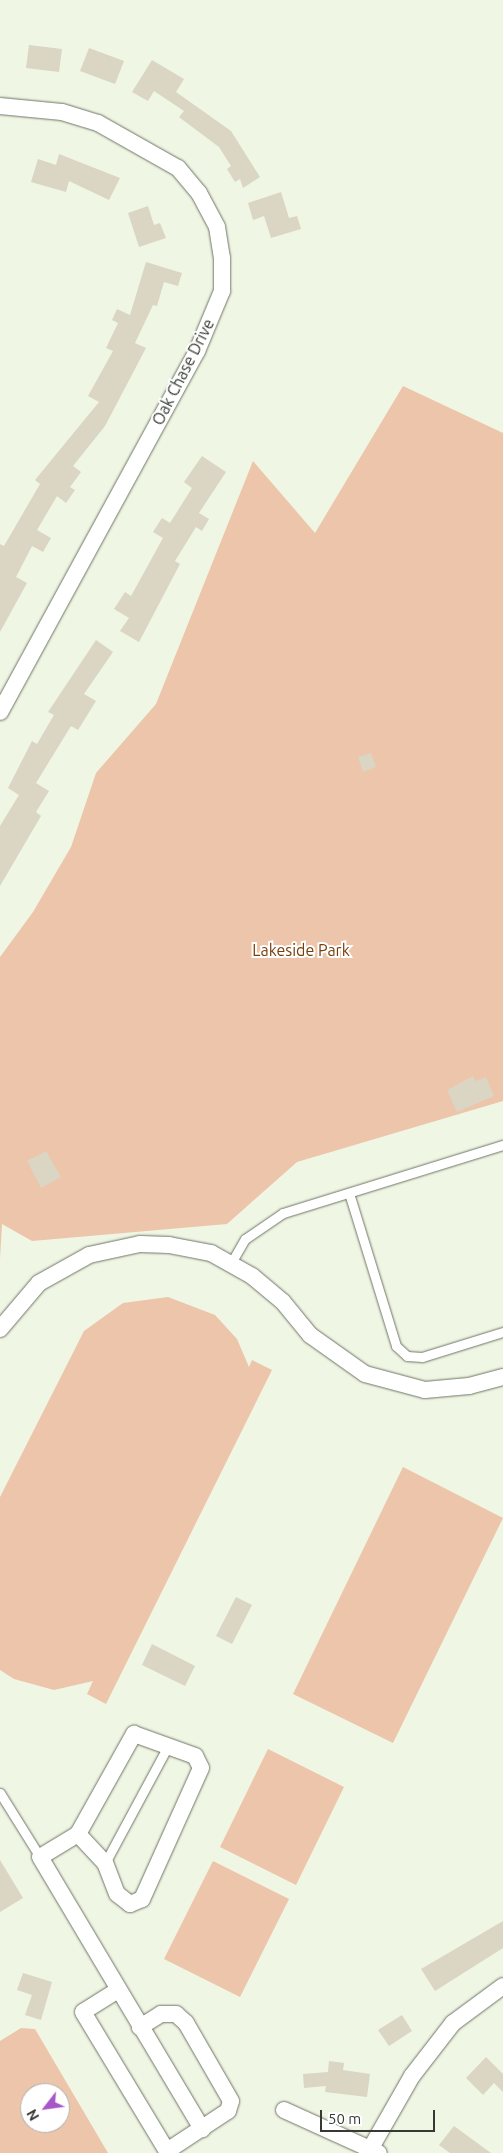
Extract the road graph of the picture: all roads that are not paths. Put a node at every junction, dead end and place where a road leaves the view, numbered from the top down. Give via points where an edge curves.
1 (0, 106) edge
2 (0, 712) edge
3 (503, 1145) edge
4 (349, 1193) junction
5 (231, 1263) junction
6 (0, 1329) edge
7 (503, 1332) edge
8 (503, 1377) edge
9 (168, 1746) junction
10 (0, 1793) edge
11 (78, 1834) junction
12 (40, 1858) junction
13 (105, 1863) junction
14 (503, 1986) edge
15 (118, 1990) junction
16 (140, 2027) junction
17 (284, 2110) dead end
18 (202, 2129) junction
19 (373, 2152) edge

1 - 2 street, Oak Chase Drive via 62,112 98,123 178,168 199,193 217,227 222,258 222,291 197,352
3 - 4 lane
4 - 5 lane via 283,1213 266,1223 245,1239
4 - 7 lane via 396,1346 407,1356 422,1357
5 - 6 street via 188,1248 140,1244 115,1247 89,1255 39,1283
5 - 8 street via 268,1287 296,1321 339,1360 365,1374 424,1390 469,1386
9 - 11 street via 134,1734
9 - 13 lane
9 - 13 street via 194,1756 201,1768 142,1899 130,1904 118,1894
10 - 12 lane
11 - 12 street
11 - 13 street
12 - 15 street
14 - 19 street via 453,2023 412,2076
15 - 16 street
15 - 18 street via 83,2012 167,2151
16 - 18 street
16 - 18 street via 161,2014 176,2014 186,2023 212,2065 231,2101 228,2111
17 - 19 street

